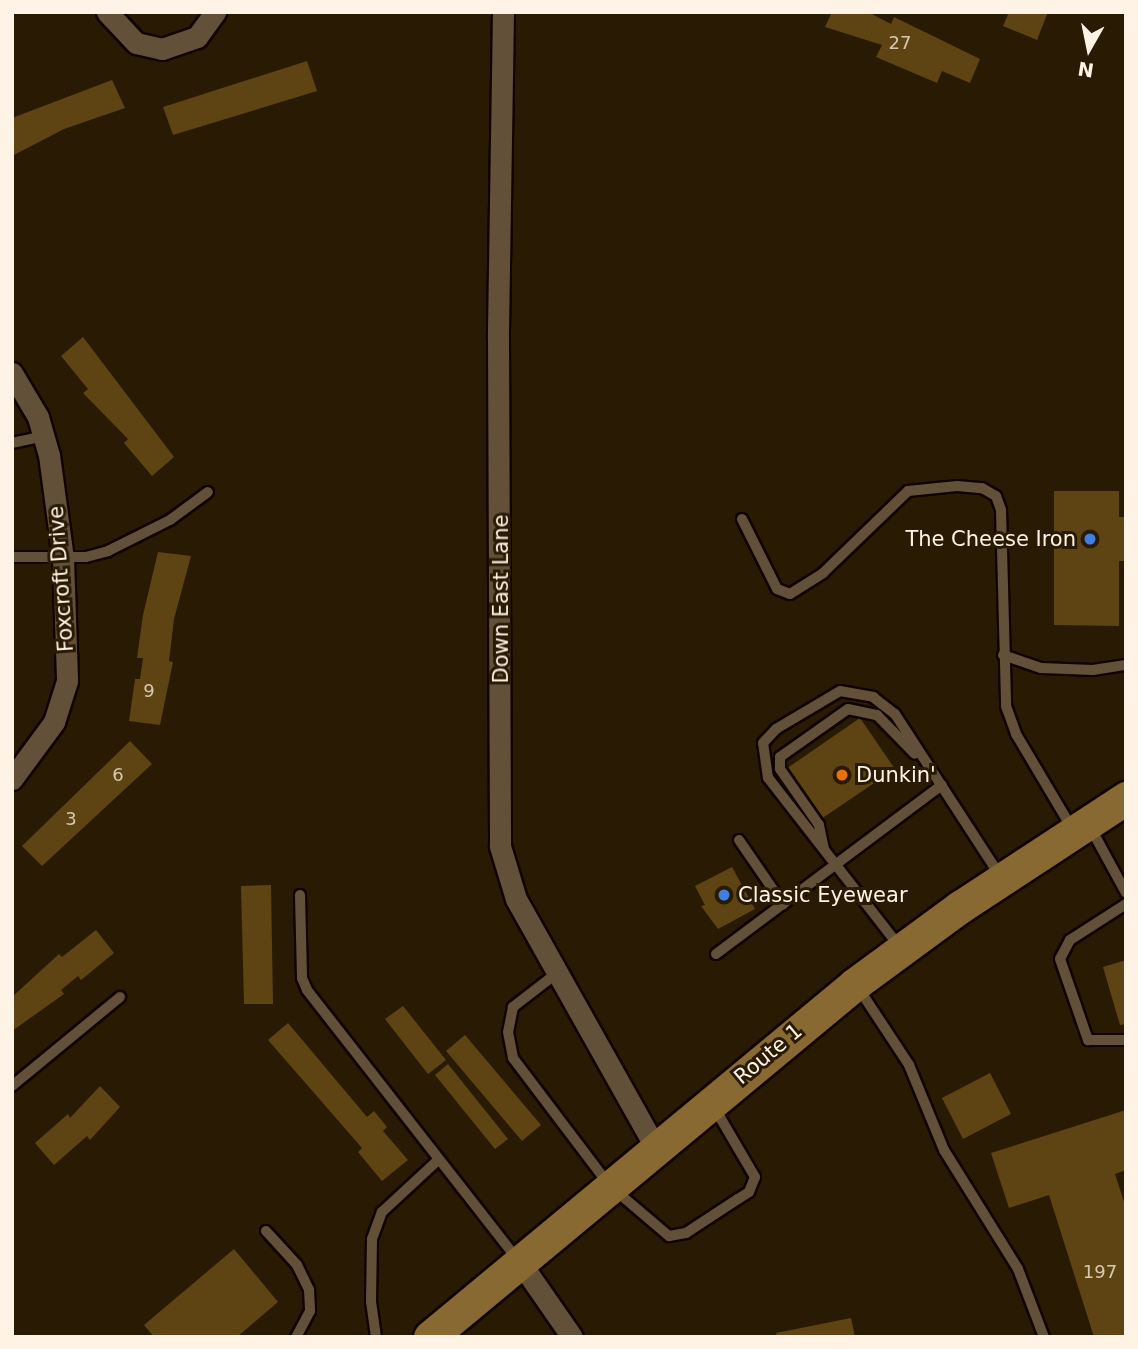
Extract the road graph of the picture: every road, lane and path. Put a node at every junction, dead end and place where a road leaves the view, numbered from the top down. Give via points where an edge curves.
1 (107, 12) edge
2 (215, 12) edge
3 (503, 12) edge
4 (12, 373) edge
5 (44, 436) junction
6 (12, 443) edge
7 (208, 492) dead end
8 (742, 519) dead end
9 (12, 557) edge
10 (63, 558) junction
11 (1003, 655) junction
12 (1126, 665) edge
13 (934, 773) junction
14 (12, 779) edge
15 (942, 785) junction
16 (1126, 799) edge
17 (1081, 828) junction
18 (739, 840) dead end
19 (825, 853) junction
20 (834, 865) junction
21 (1003, 880) junction
22 (1126, 893) edge
23 (300, 895) dead end
24 (783, 904) junction
25 (1126, 904) edge
26 (901, 950) junction
27 (716, 954) dead end
28 (557, 973) junction
29 (855, 984) junction
30 (120, 997) dead end
31 (1126, 1040) edge
32 (12, 1086) edge
33 (710, 1102) junction
34 (655, 1147) junction
35 (437, 1161) junction
36 (610, 1185) junction
37 (266, 1231) dead end
38 (520, 1262) junction
39 (296, 1337) edge
40 (376, 1337) edge
41 (430, 1337) edge
42 (572, 1337) edge
43 (1044, 1337) edge

1 - 2 street via 136,43 162,49 197,37
3 - 28 street, Down East Lane via 498,338 500,846 516,899
4 - 5 street, Foxcroft Drive via 32,403
5 - 6 lane
5 - 10 street, Foxcroft Drive
7 - 10 lane via 170,520 108,551
8 - 11 lane via 778,589 790,594 823,573 908,491 937,485 991,491 1001,510
9 - 10 lane
10 - 14 street, Foxcroft Drive via 64,698 54,722
11 - 12 lane via 1041,668 1093,670
11 - 17 lane via 1006,706 1016,734
13 - 15 lane
13 - 19 lane via 887,723 861,710 841,712 784,752 778,764 819,825
13 - 19 lane via 895,714 859,692 829,696 768,736 761,752 768,778
15 - 20 lane
15 - 21 lane
16 - 17 main road, Route 1
17 - 21 main road, Route 1
17 - 22 lane
18 - 24 lane
19 - 20 lane
20 - 24 lane
20 - 26 lane
21 - 26 main road, Route 1
23 - 35 lane via 302,978 307,990
24 - 27 lane
25 - 31 lane via 1070,940 1060,959 1088,1040
26 - 29 main road, Route 1
28 - 34 street, Down East Lane
28 - 36 lane via 513,1007 508,1032 513,1058
29 - 33 main road, Route 1
29 - 43 lane via 909,1065 944,1150 1018,1269
30 - 32 lane
33 - 34 main road, Route 1
33 - 36 lane via 752,1167 755,1177 749,1192 685,1233 669,1236
34 - 36 main road, Route 1
35 - 38 lane
35 - 40 lane via 382,1212 372,1239 370,1302
36 - 38 main road, Route 1
37 - 39 lane via 297,1265 309,1290 310,1311
38 - 41 main road, Route 1
38 - 42 street

